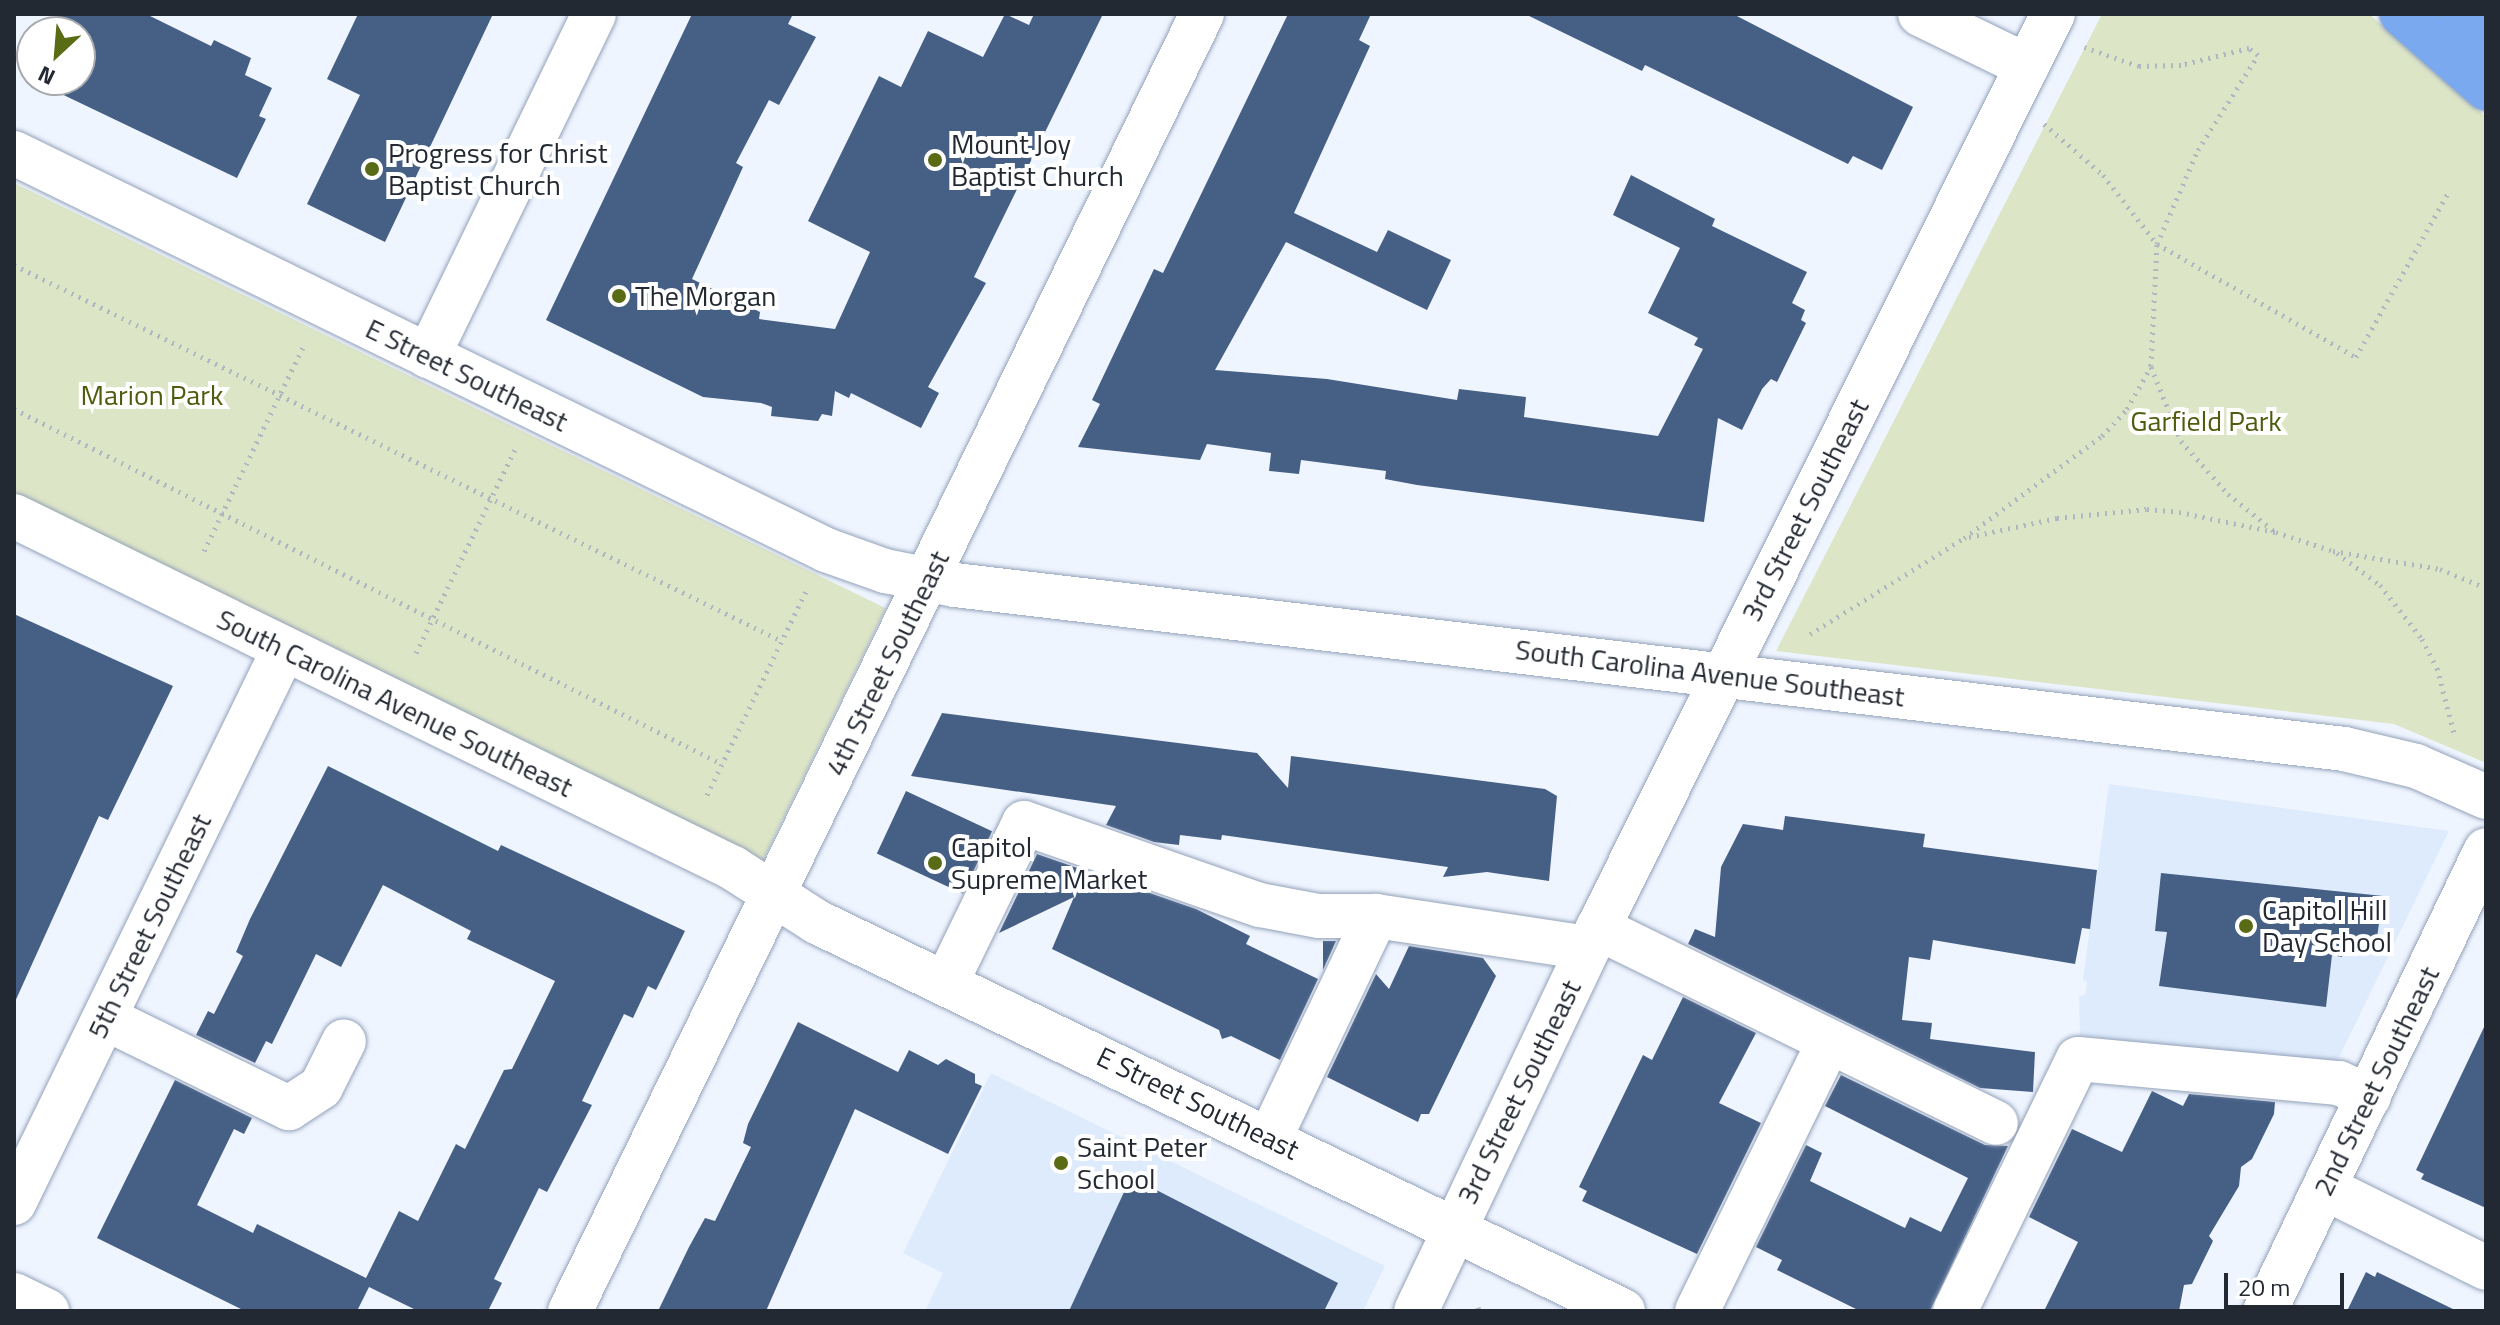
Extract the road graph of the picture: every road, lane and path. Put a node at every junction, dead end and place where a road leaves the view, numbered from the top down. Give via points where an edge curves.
1 (594, 14) edge
2 (1202, 14) edge
3 (1920, 14) edge
4 (2402, 14) edge
5 (2461, 14) edge
6 (2067, 30) edge
7 (2486, 36) edge
8 (2027, 66) junction
9 (2486, 88) edge
10 (2044, 124) dead end
11 (14, 153) edge
12 (2448, 193) dead end
13 (2157, 244) junction
14 (14, 265) edge
15 (306, 341) dead end
16 (428, 356) junction
17 (2151, 366) junction
18 (280, 394) junction
19 (14, 409) edge
20 (518, 444) dead end
21 (492, 497) junction
22 (223, 513) junction
23 (14, 516) edge
24 (2276, 532) junction
25 (1964, 538) junction
26 (204, 551) dead end
27 (2333, 551) junction
28 (926, 581) junction
29 (809, 585) dead end
30 (2486, 588) edge
31 (432, 620) junction
32 (1810, 634) dead end
33 (782, 641) junction
34 (284, 649) junction
35 (416, 653) dead end
36 (1723, 675) junction
37 (2456, 740) dead end
38 (722, 764) junction
39 (707, 795) dead end
40 (2486, 797) edge
41 (2486, 850) edge
42 (775, 893) junction
43 (1376, 916) junction
44 (1593, 938) junction
45 (946, 983) junction
46 (105, 1018) junction
47 (344, 1041) dead end
48 (1829, 1042) junction
49 (2369, 1097) junction
50 (1996, 1123) dead end
51 (1270, 1138) junction
52 (2325, 1188) junction
53 (14, 1203) edge
54 (1454, 1228) junction
55 (2486, 1268) edge
56 (14, 1295) edge
57 (47, 1311) edge
58 (570, 1311) edge
59 (1416, 1311) edge
60 (1623, 1311) edge
61 (1697, 1311) edge
62 (1955, 1311) edge
63 (2265, 1311) edge

1 - 16 street
2 - 28 street, 4th Street Southeast
3 - 8 street
4 - 9 highway
5 - 7 highway
6 - 8 street, 3rd Street Southeast
6 - 13 path via 2139,66 2200,62 2249,48 2258,55 2198,150
8 - 36 street, 3rd Street Southeast
10 - 13 path via 2103,175
11 - 16 street, E Street Southeast
12 - 13 path via 2356,357
13 - 17 path
14 - 18 path
15 - 18 path
16 - 28 street, E Street Southeast via 826,550
17 - 24 path via 2170,421 2188,451 2228,494
17 - 25 path via 2127,409 2102,436
18 - 21 path
18 - 22 path
19 - 22 path
20 - 21 path
21 - 31 path
21 - 33 path
22 - 26 path
22 - 31 path
23 - 34 street, South Carolina Avenue Southeast
24 - 25 path via 2147,509 2057,518
24 - 27 path
25 - 32 path
27 - 30 path via 2440,569
27 - 37 path via 2380,585 2417,631 2437,668
28 - 36 street, South Carolina Avenue Southeast
28 - 42 street, 4th Street Southeast
29 - 33 path
31 - 35 path
31 - 38 path
33 - 38 path
34 - 42 street, South Carolina Avenue Southeast
34 - 46 street, 5th Street Southeast
36 - 40 street, South Carolina Avenue Southeast via 2344,749 2416,766
36 - 44 street, 3rd Street Southeast
38 - 39 path
41 - 49 street, 2nd Street Southeast
42 - 45 street, E Street Southeast via 817,922
42 - 58 street, 4th Street Southeast
43 - 44 street
43 - 45 street via 1319,916 1260,905 1024,823
43 - 51 street
44 - 48 street
44 - 54 street, 3rd Street Southeast
45 - 51 street, E Street Southeast
46 - 47 street via 289,1108 321,1087
46 - 53 street, 5th Street Southeast
48 - 50 street
48 - 61 street
49 - 52 street, 2nd Street Southeast
49 - 62 street via 2339,1083 2078,1059
51 - 54 street, E Street Southeast
52 - 55 street
52 - 63 street, 2nd Street Southeast
54 - 59 street, 3rd Street Southeast
54 - 60 street, E Street Southeast
56 - 57 street

